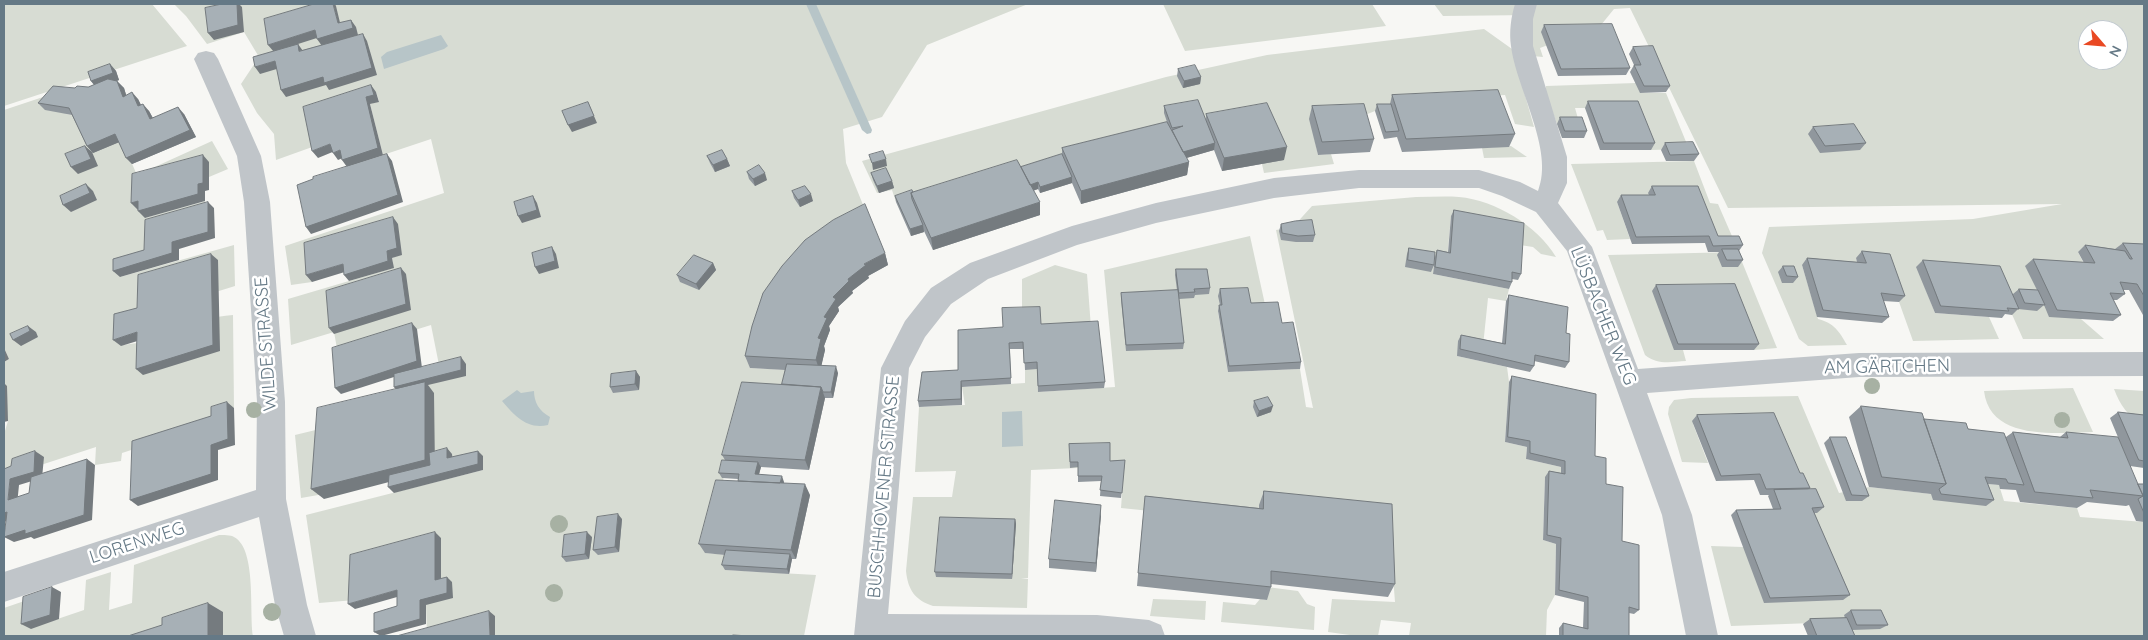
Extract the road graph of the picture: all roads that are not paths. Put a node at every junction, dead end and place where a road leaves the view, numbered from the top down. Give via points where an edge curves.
1 (1526, 4) edge
2 (206, 59) dead end
3 (1545, 205) junction
4 (2144, 364) edge
5 (1630, 382) junction
6 (271, 499) junction
7 (4, 587) edge
8 (871, 633) edge
9 (300, 636) edge
10 (1149, 636) edge
11 (1702, 636) edge

1 - 3 street via 1522,19 1522,46 1555,157 1554,183
2 - 6 street, WILDE STRASSE via 249,156 257,202 271,402
3 - 5 street, LÜSBACHER WEG via 1579,247
3 - 8 street, BUSCHHOVENER STRASSE via 1479,179 1359,179 1274,188 1156,213 1072,236 979,271 941,296 915,329 895,368
4 - 5 street, AM GÄRTCHEN via 1859,366
5 - 11 street, LÜSBACHER WEG via 1677,515
6 - 7 street, LORENWEG
6 - 9 street, WILDE STRASSE
8 - 10 street, BUSCHHOVENER STRASSE via 1097,631

